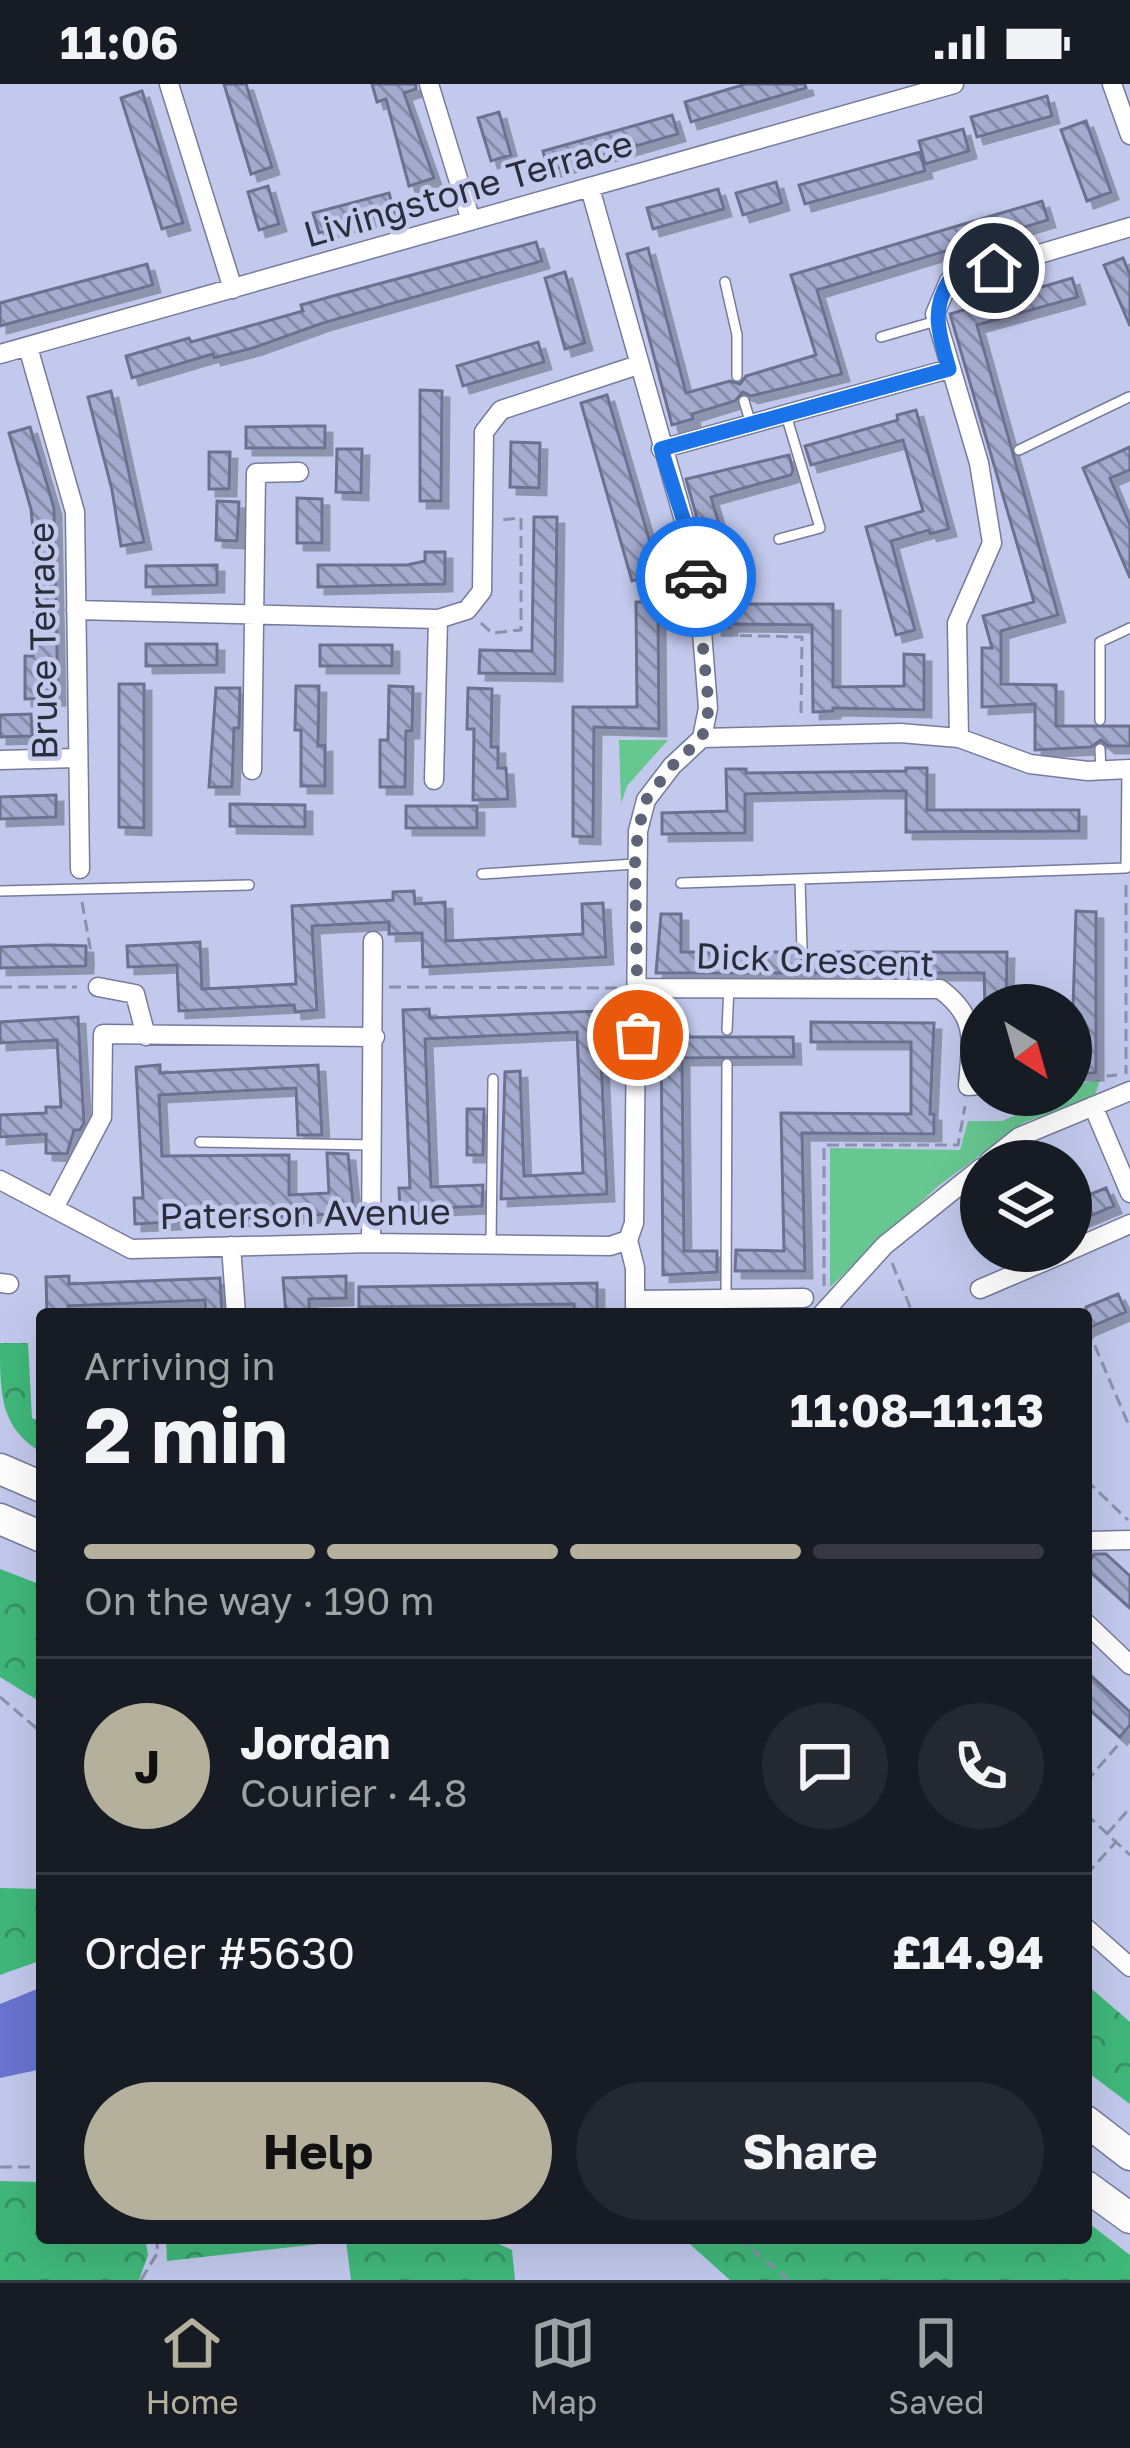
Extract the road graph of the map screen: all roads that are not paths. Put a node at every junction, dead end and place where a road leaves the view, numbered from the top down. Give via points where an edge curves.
1 (169, 84) edge
2 (429, 84) edge
3 (954, 84) edge
4 (1112, 84) edge
5 (1130, 135) edge
6 (590, 188) junction
7 (471, 221) junction
8 (1130, 227) edge
9 (725, 282) dead end
10 (232, 289) junction
11 (936, 321) junction
12 (881, 337) dead end
13 (28, 346) junction
14 (0, 354) edge
15 (638, 364) junction
16 (949, 369) junction
17 (737, 376) dead end
18 (1130, 397) edge
19 (744, 400) dead end
20 (786, 415) junction
21 (751, 424) junction
22 (661, 449) junction
23 (1018, 450) dead end
24 (299, 472) dead end
25 (779, 539) dead end
26 (76, 610) junction
27 (255, 617) junction
28 (438, 620) junction
29 (1130, 628) edge
30 (1100, 720) dead end
31 (702, 738) junction
32 (959, 738) junction
33 (1100, 749) dead end
34 (77, 758) junction
35 (0, 760) edge
36 (252, 770) dead end
37 (1101, 770) junction
38 (1129, 770) edge
39 (434, 780) dead end
40 (635, 863) junction
41 (482, 874) dead end
42 (80, 879) junction
43 (800, 879) junction
44 (681, 883) dead end
45 (249, 885) dead end
46 (0, 891) edge
47 (373, 941) dead end
48 (802, 949) dead end
49 (729, 986) junction
50 (98, 987) road end
51 (639, 988) junction
52 (960, 1004) edge
53 (727, 1030) dead end
54 (146, 1036) junction
55 (375, 1037) junction
56 (727, 1064) dead end
57 (494, 1079) dead end
58 (1128, 1082) edge
59 (1094, 1106) junction
60 (1016, 1140) edge
61 (200, 1142) dead end
62 (373, 1145) junction
63 (0, 1180) edge
64 (960, 1185) edge
65 (1130, 1193) edge
66 (54, 1208) junction
67 (1130, 1224) edge
68 (628, 1240) junction
69 (1092, 1240) edge
70 (371, 1243) junction
71 (491, 1244) junction
72 (231, 1246) junction
73 (1019, 1272) edge
74 (980, 1289) dead end
75 (726, 1296) junction
76 (814, 1296) road end
77 (636, 1307) edge
78 (236, 1308) edge
79 (827, 1308) edge
80 (0, 1469) edge
81 (36, 1484) edge
82 (0, 1519) edge
83 (36, 1534) edge
84 (1130, 1540) edge
85 (1092, 1541) edge
86 (1092, 1629) edge
87 (1130, 1666) edge
88 (1092, 1933) edge
89 (1130, 1967) edge
90 (1092, 2126) edge
91 (1130, 2155) edge
92 (1092, 2190) edge
93 (1130, 2218) edge

1 - 10 street
2 - 7 street
3 - 6 street, Livingstone Terrace
4 - 5 street
6 - 7 street, Livingstone Terrace
6 - 15 street
7 - 10 street, Livingstone Terrace
8 - 11 street via 949,281
9 - 17 lane
10 - 13 street, Livingstone Terrace
11 - 12 lane
11 - 16 street
13 - 14 street, Livingstone Terrace
13 - 26 street, Bruce Terrace via 75,512
15 - 22 street
15 - 28 street via 500,410 484,432 482,591 466,610
16 - 20 street
16 - 32 street via 984,461 992,543 957,623
18 - 23 lane
19 - 21 lane
20 - 21 street
20 - 25 lane via 820,528
21 - 22 street
22 - 31 street via 687,531 702,634 709,708
24 - 27 street via 256,472
26 - 27 street
26 - 34 street, Bruce Terrace
27 - 28 street
27 - 36 street
28 - 39 street
29 - 30 lane via 1100,642
31 - 32 street
31 - 40 street via 646,800
32 - 37 street via 1030,764
33 - 37 lane
34 - 35 street
34 - 42 street, Bruce Terrace
37 - 38 street
38 - 43 lane via 1126,868
40 - 41 lane
40 - 51 street
42 - 45 lane
42 - 46 lane
43 - 44 lane
43 - 48 lane
47 - 55 street
49 - 51 street, Dick Crescent
49 - 52 street, Dick Crescent via 802,981 940,989
49 - 53 lane
50 - 54 street via 135,994
51 - 68 street
54 - 55 street
54 - 66 street via 103,1034 102,1118
55 - 62 street
56 - 75 lane
57 - 71 lane
58 - 59 street
59 - 60 street
59 - 65 street
61 - 62 lane
62 - 70 street
63 - 66 street, Paterson Avenue
64 - 79 street via 885,1245
66 - 72 street, Paterson Avenue via 131,1249
67 - 69 street
68 - 71 street, Paterson Avenue
68 - 77 street
70 - 71 street, Paterson Avenue
70 - 72 street, Paterson Avenue
72 - 78 street
73 - 74 street
75 - 76 street
75 - 77 street
80 - 81 highway
82 - 83 highway
84 - 85 street
86 - 87 street
88 - 89 street
90 - 91 highway
92 - 93 highway

